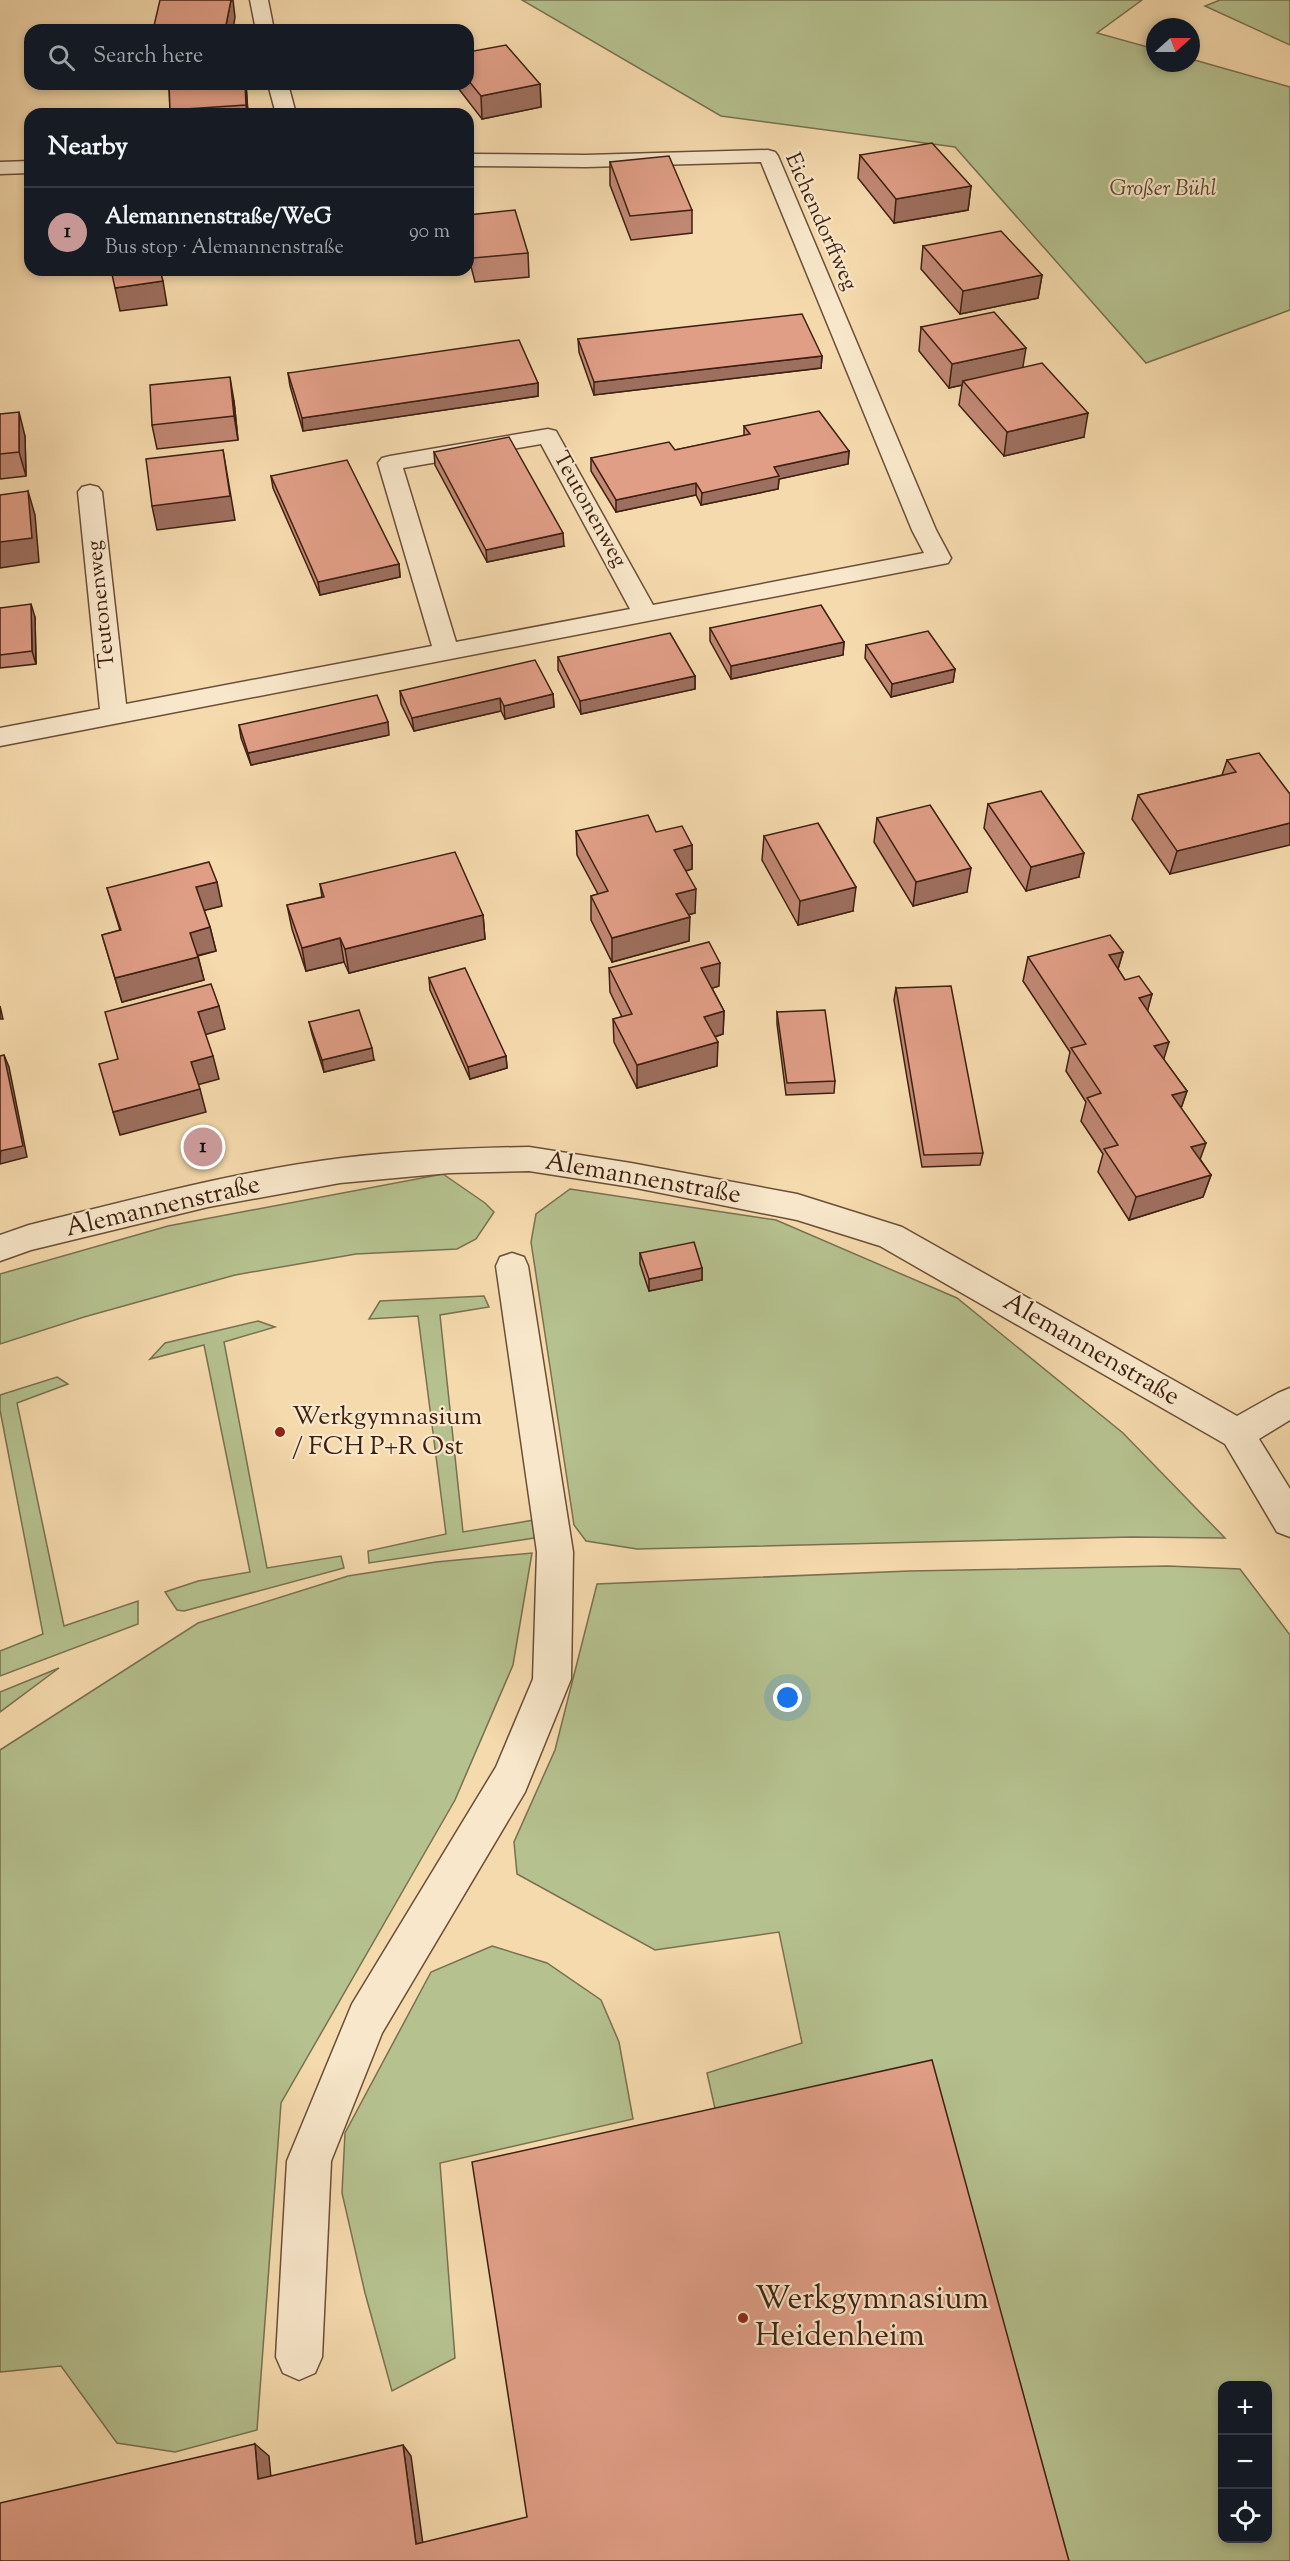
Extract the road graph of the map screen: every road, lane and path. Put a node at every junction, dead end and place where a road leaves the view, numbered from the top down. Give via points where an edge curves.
1 (260, 0) edge
2 (264, 24) edge
3 (280, 90) edge
4 (284, 108) edge
5 (474, 160) edge
6 (24, 167) edge
7 (0, 168) edge
8 (90, 492) dead end
9 (645, 614) junction
10 (447, 652) junction
11 (114, 716) junction
12 (0, 737) edge
13 (0, 1248) edge
14 (512, 1266) dead end
15 (1290, 1403) edge
16 (1237, 1434) junction
17 (1290, 1521) edge
18 (300, 2357) dead end

1 - 2 street
3 - 4 street
5 - 9 street, Eichendorffweg via 768,156 939,558
6 - 7 street
8 - 11 street, Teutonenweg
9 - 10 street
9 - 10 street, Teutonenweg via 548,436 390,463
10 - 11 street
11 - 12 street
13 - 16 street, Alemannenstraße via 208,1194 340,1171 529,1159 797,1207 891,1236
14 - 18 street via 555,1552 552,1679 511,1779 367,2019 309,2161
15 - 16 street
16 - 17 street

